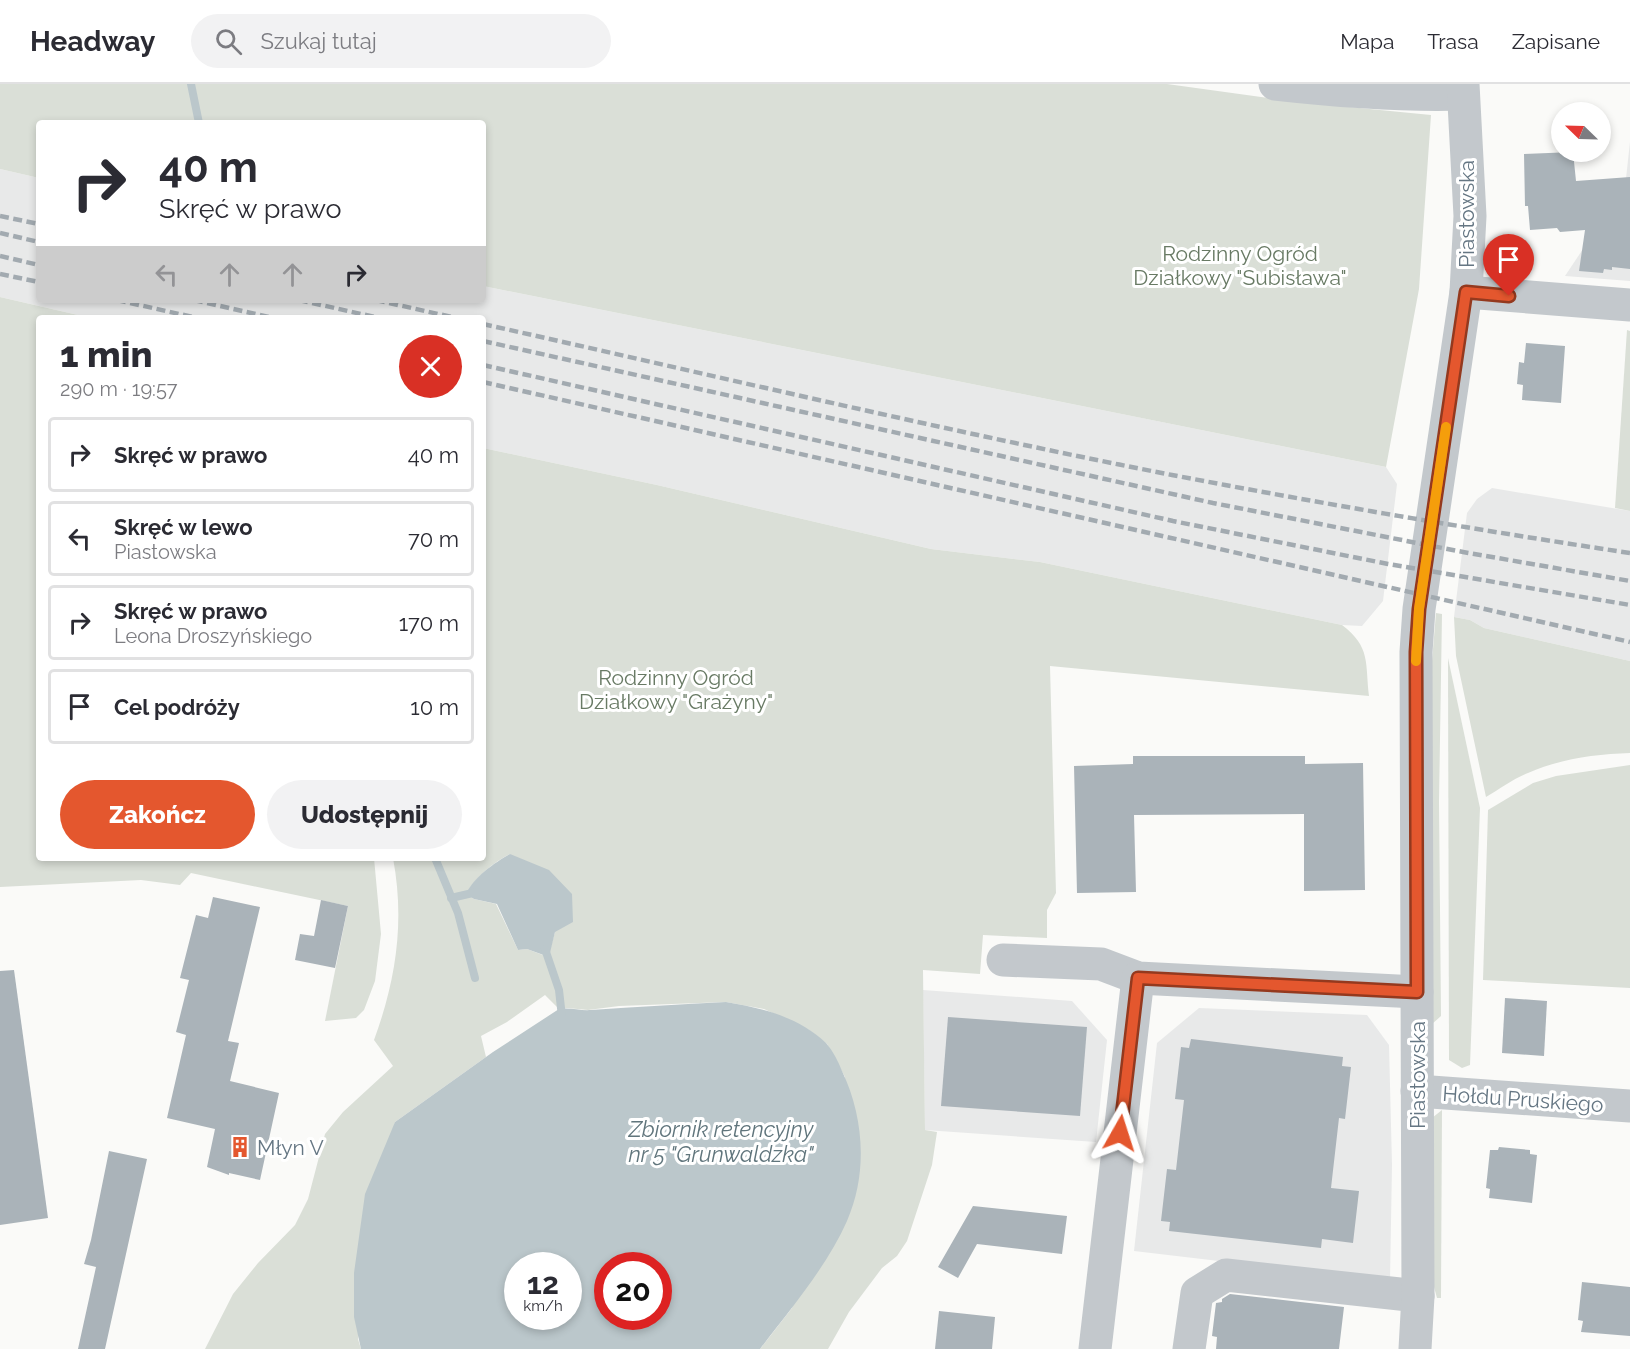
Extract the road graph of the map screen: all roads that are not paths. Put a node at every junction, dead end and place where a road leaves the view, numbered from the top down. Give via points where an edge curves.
1 (1275, 84) edge
2 (1463, 89) edge
3 (1466, 292) junction
4 (1630, 305) edge
5 (1002, 960) dead end
6 (1138, 978) junction
7 (1417, 992) junction
8 (1417, 1091) junction
9 (1630, 1106) edge
10 (1418, 1296) junction
11 (1095, 1349) edge
12 (1189, 1349) edge
13 (1415, 1349) edge

1 - 2 street via 1423,95
2 - 3 street, Piastowska via 1470,216
3 - 4 street
3 - 7 street, Piastowska via 1419,609
5 - 6 street via 1101,964
6 - 7 street
6 - 11 street
7 - 8 street, Piastowska
8 - 9 street, Hołdu Pruskiego
8 - 10 street, Piastowska
10 - 12 street via 1226,1275 1197,1293
10 - 13 street, Piastowska

